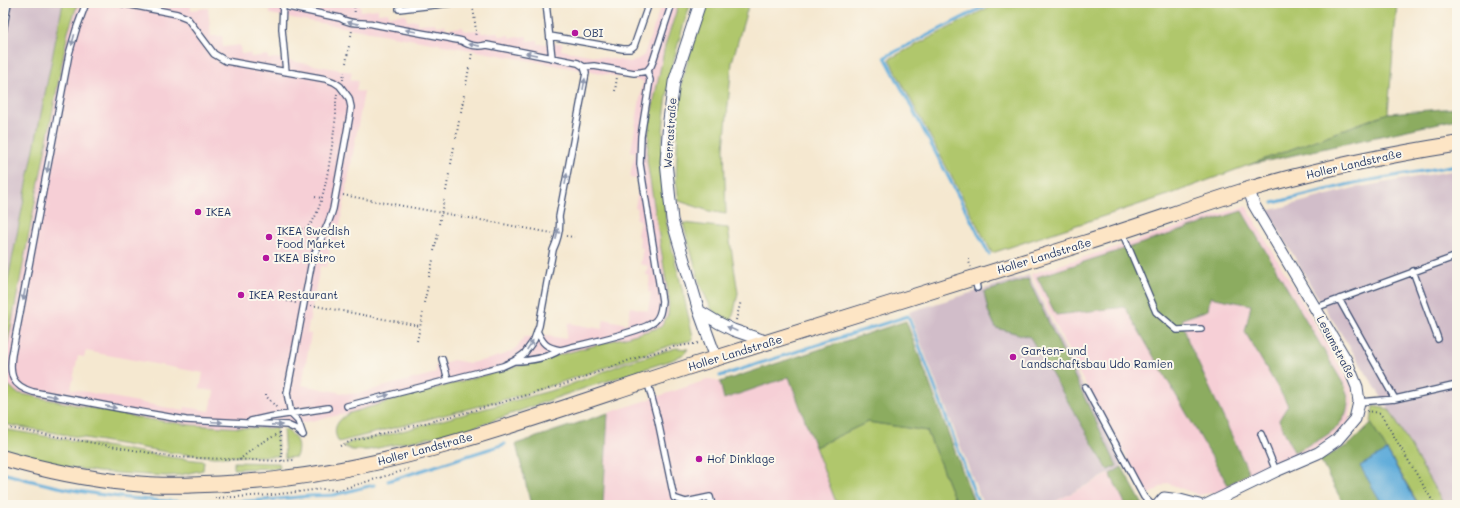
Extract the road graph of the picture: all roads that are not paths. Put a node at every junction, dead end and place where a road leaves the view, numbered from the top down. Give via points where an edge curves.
1 (8, 3) edge
2 (86, 3) edge
3 (121, 3) edge
4 (283, 3) edge
5 (452, 3) edge
6 (546, 3) edge
7 (649, 3) edge
8 (672, 3) edge
9 (700, 3) edge
10 (399, 9) dead end
11 (3, 32) edge
12 (550, 36) junction
13 (552, 58) junction
14 (584, 67) junction
15 (647, 71) junction
16 (286, 72) junction
17 (1457, 144) edge
18 (1249, 190) junction
19 (1122, 231) junction
20 (1457, 256) edge
21 (1413, 272) junction
22 (1339, 299) junction
23 (1315, 308) junction
24 (699, 310) junction
25 (1201, 329) dead end
26 (538, 331) junction
27 (1438, 339) dead end
28 (768, 342) junction
29 (560, 350) junction
30 (716, 358) junction
31 (442, 359) dead end
32 (514, 362) junction
33 (448, 379) junction
34 (647, 380) junction
35 (1457, 385) edge
36 (1085, 387) dead end
37 (1395, 399) junction
38 (347, 406) dead end
39 (1358, 406) junction
40 (328, 408) dead end
41 (290, 414) junction
42 (247, 422) junction
43 (1261, 434) dead end
44 (3, 458) edge
45 (1276, 471) junction
46 (712, 505) edge
47 (1152, 505) edge
48 (1158, 505) edge
49 (1199, 505) edge
50 (1206, 505) edge

1 - 11 lane
2 -> 42 lane via 69,54 12,355 12,377 19,387 39,393 173,418
3 - 16 lane via 187,18 220,58
13 -> 4 lane via 487,45 481,47 374,24 344,21 288,7
4 - 16 lane via 282,29
5 - 10 lane
6 - 12 lane
7 - 12 lane via 634,46 630,49
8 - 15 lane via 654,60
9 - 24 street, Werrastraße via 674,82 666,162 672,220
12 - 13 lane
13 - 14 lane via 578,63
14 - 15 lane via 594,66 634,73
26 -> 14 lane via 558,234 585,76
15 - 29 lane via 650,80 641,136 640,164 661,308 655,321 643,328
16 - 41 lane via 334,82 345,92 351,107 333,209 317,245 306,285 287,394
17 - 18 main road, Holler Landstraße via 1336,166
18 - 19 main road, Holler Landstraße
18 - 23 street, Lesumstraße via 1254,205
19 - 25 lane via 1156,312 1177,330
19 - 28 main road, Holler Landstraße via 976,283
20 - 21 lane
21 - 22 lane
21 - 27 lane
22 - 23 lane
22 - 37 lane
23 - 39 street, Lesumstraße via 1346,360 1357,387
28 -> 24 street via 734,330
24 - 30 street, Werrastraße
26 - 29 lane via 546,346
32 -> 26 lane via 530,347
28 - 30 main road, Holler Landstraße
29 - 32 lane via 524,362
30 - 34 main road, Holler Landstraße
31 - 33 lane
32 - 33 lane
38 -> 33 lane
34 - 44 main road, Holler Landstraße via 458,441 366,464 284,479 206,485 134,484 72,476
34 - 46 lane via 674,498 686,502 710,497
35 - 37 lane
36 - 47 lane via 1144,497
37 - 39 lane
39 - 45 street via 1355,419 1337,440 1318,453
40 - 41 lane
41 - 42 lane
42 -> 41 lane via 288,425 304,435 298,421
43 - 45 lane
45 - 50 street
48 - 49 street via 1164,498

